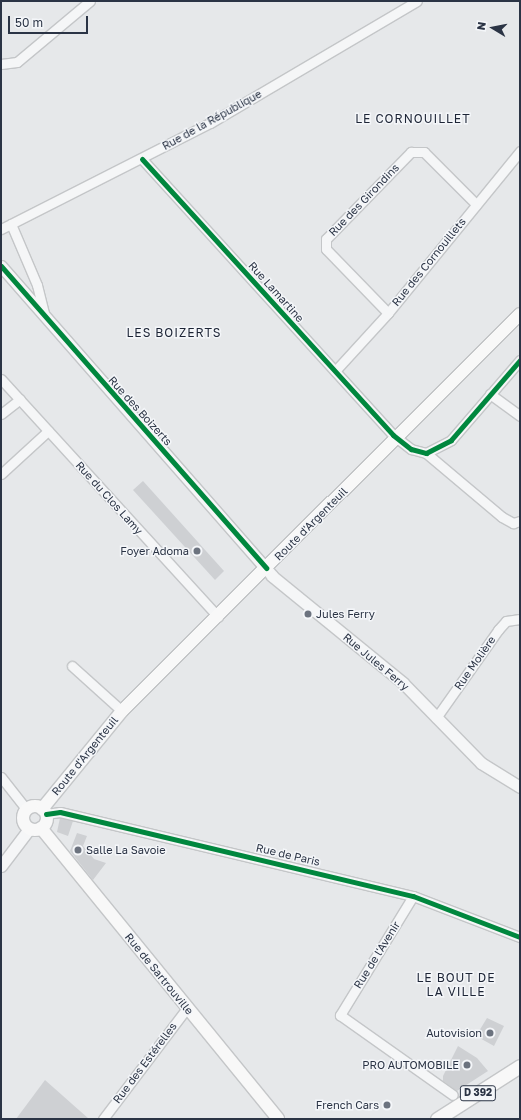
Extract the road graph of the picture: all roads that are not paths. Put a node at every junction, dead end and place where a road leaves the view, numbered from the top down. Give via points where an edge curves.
1 (90, 1) edge
2 (417, 1) edge
3 (1, 64) edge
4 (520, 150) edge
5 (142, 159) junction
6 (476, 204) junction
7 (11, 224) junction
8 (1, 229) edge
9 (1, 266) edge
10 (388, 313) junction
11 (520, 314) edge
12 (47, 321) junction
13 (520, 360) edge
14 (334, 371) junction
15 (1, 378) edge
16 (490, 394) junction
17 (20, 399) junction
18 (1, 414) edge
19 (520, 416) edge
20 (48, 431) junction
21 (396, 438) junction
22 (426, 453) junction
23 (1, 474) edge
24 (520, 521) edge
25 (266, 568) junction
26 (218, 617) junction
27 (520, 619) edge
28 (72, 666) dead end
29 (122, 711) junction
30 (436, 718) junction
31 (1, 776) edge
32 (520, 787) edge
33 (27, 810) junction
34 (44, 811) junction
35 (42, 828) junction
36 (29, 829) junction
37 (1, 866) edge
38 (413, 896) junction
39 (520, 937) edge
40 (187, 1008) junction
41 (520, 1066) edge
42 (453, 1095) dead end
43 (103, 1119) edge
44 (278, 1119) edge
45 (437, 1119) edge

1 - 3 street via 17,62
2 - 5 street, Rue de la République via 210,123
4 - 6 street, Rue des Cornouillets
5 - 7 street, Rue de la République
5 - 14 street, Rue Lamartine
6 - 10 street, Rue des Cornouillets
6 - 10 street, Rue des Girondins via 424,152 411,152 326,240 326,249
7 - 8 street, Rue de la République
7 - 12 street via 37,285
9 - 12 street, Rue des Boizerts
10 - 14 street, Rue des Cornouillets
11 - 21 main road, Route d'Argenteuil
12 - 25 street, Rue des Boizerts
13 - 16 street
14 - 21 street, Rue Lamartine
15 - 17 street, Rue du Clos Lamy
16 - 19 street
16 - 22 street via 451,440
17 - 18 street
17 - 20 street, Rue du Clos Lamy
20 - 23 street
20 - 26 street, Rue du Clos Lamy
21 - 22 street, Rue Lamartine via 411,449
21 - 25 main road, Route d'Argenteuil
22 - 24 street via 502,517 513,523
25 - 26 main road, Route d'Argenteuil
25 - 30 street, Rue Jules Ferry via 306,605 403,683
26 - 29 main road, Route d'Argenteuil
27 - 30 street, Rue Molière via 506,621 498,630
28 - 29 street
29 - 34 main road, Route d'Argenteuil
30 - 32 street, Rue Jules Ferry via 481,763
31 - 33 street
33 - 34 main road via 36,806
33 - 36 main road via 24,820
34 - 35 main road via 46,823
34 - 38 street, Rue de Paris via 60,812
35 - 36 main road
35 - 40 main road, Rue de Sartrouville
36 - 37 street
38 - 39 street, Rue de Paris
38 - 42 street, Rue de l'Avenir via 340,1015
40 - 43 street, Rue des Estérelles
40 - 44 main road, Rue de Sartrouville
41 - 45 main road, D 392

